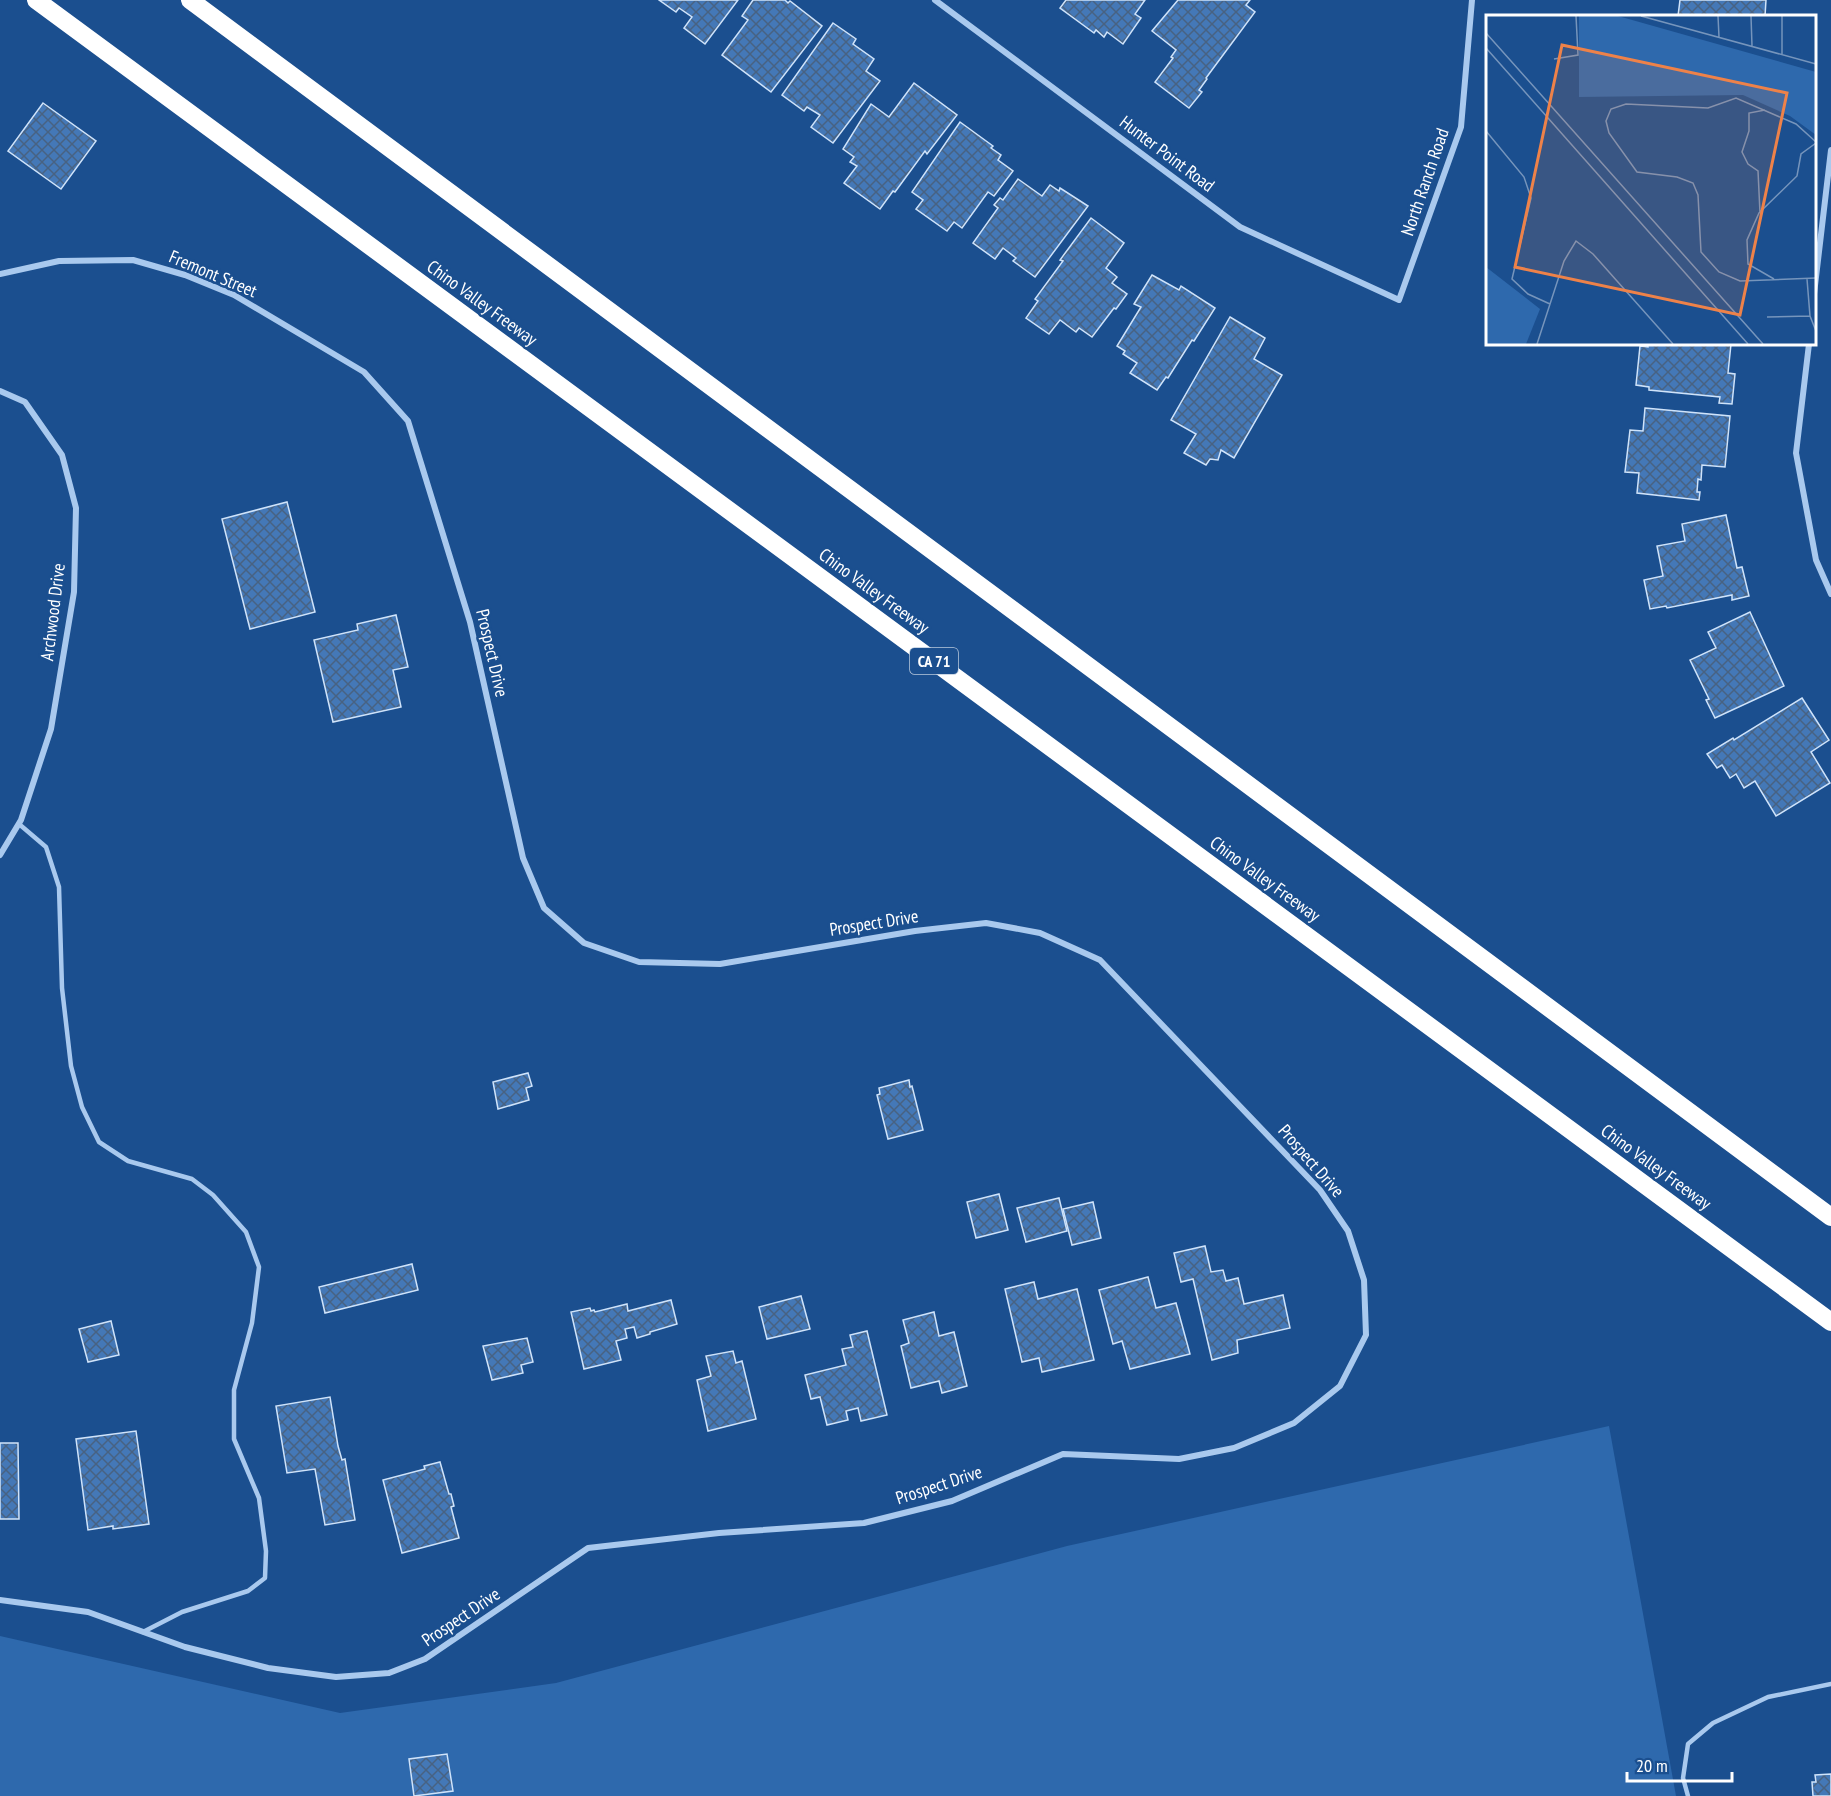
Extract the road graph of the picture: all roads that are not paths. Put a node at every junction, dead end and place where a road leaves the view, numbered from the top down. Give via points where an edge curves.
1 (36, 0) edge
2 (190, 0) edge
3 (935, 0) edge
4 (1472, 0) edge
5 (1831, 150) edge
6 (0, 274) edge
7 (1816, 285) edge
8 (1399, 300) joint
9 (1809, 345) edge
10 (364, 372) joint
11 (0, 391) edge
12 (1831, 594) edge
13 (19, 824) junction
14 (0, 855) edge
15 (1831, 1217) edge
16 (1831, 1322) edge
17 (0, 1600) edge
18 (142, 1632) junction
19 (1831, 1684) edge
20 (1688, 1796) edge

1 - 16 highway, Chino Valley Freeway / CA 71
2 - 15 highway
3 - 8 street, Hunter Point Road via 1240,227
4 - 8 street, North Ranch Road via 1461,127
5 - 7 street
6 - 10 street, Fremont Street via 59,261 133,260 185,274 234,295
9 - 12 street via 1796,453 1815,560
10 - 18 street, Prospect Drive via 408,421 470,622 523,858 544,908 584,943 639,962 720,964 986,923 1040,933 1100,960 1320,1190 1348,1231 1364,1280 1366,1335 1340,1386 1294,1423 1234,1448 1179,1459 1063,1454 952,1501 864,1523 719,1533 588,1548 425,1659 389,1672 336,1677 268,1668
11 - 13 street, Archwood Drive via 25,402 62,455 76,508 74,592 51,729
13 - 14 street, Archwood Drive
13 - 18 lane via 46,847 59,887 62,988 71,1066 82,1107 99,1142 128,1161 192,1179 213,1195 246,1232 259,1267 252,1323 234,1390 234,1439 259,1498 266,1551 265,1578 248,1591 182,1612
17 - 18 street, Prospect Drive via 88,1612
19 - 20 lane via 1768,1698 1713,1724 1688,1744 1683,1778

